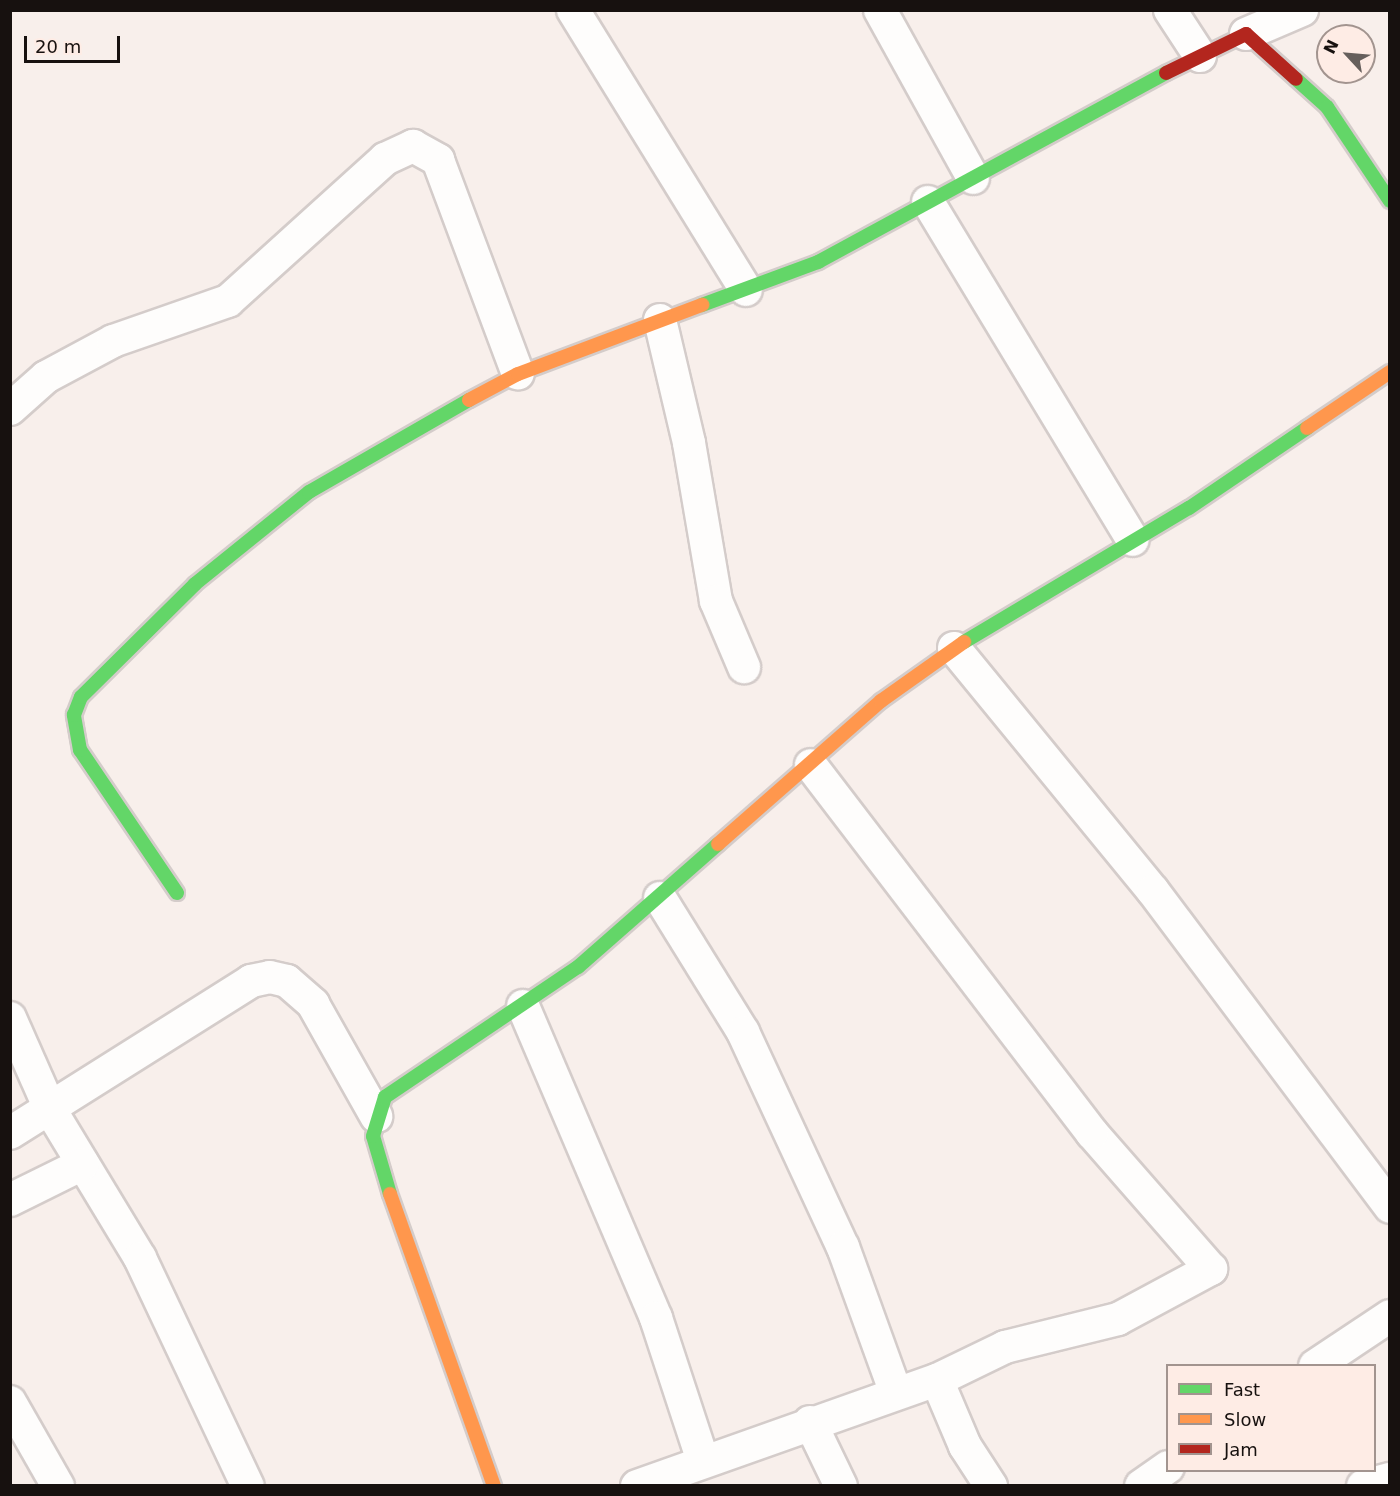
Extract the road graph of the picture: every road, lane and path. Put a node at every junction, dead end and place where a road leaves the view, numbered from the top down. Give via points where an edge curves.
1 (573, 10) edge
2 (880, 10) edge
3 (1170, 10) edge
4 (1302, 10) edge
5 (1246, 34) junction
6 (1200, 56) junction
7 (973, 178) junction
8 (1389, 201) edge
9 (928, 202) junction
10 (746, 290) junction
11 (660, 320) junction
12 (1389, 372) edge
13 (518, 374) junction
14 (10, 409) edge
15 (1133, 540) junction
16 (954, 648) junction
17 (744, 667) dead end
18 (811, 765) junction
19 (177, 893) dead end
20 (660, 898) junction
21 (523, 1006) junction
22 (10, 1018) edge
23 (51, 1111) junction
24 (376, 1116) junction
25 (10, 1133) edge
26 (83, 1164) junction
27 (1386, 1194) edge
28 (10, 1200) edge
29 (1389, 1316) edge
30 (1317, 1364) edge
31 (937, 1380) junction
32 (895, 1391) junction
33 (10, 1402) edge
34 (810, 1422) junction
35 (703, 1461) junction
36 (1166, 1468) edge
37 (1389, 1479) edge
38 (58, 1485) edge
39 (248, 1485) edge
40 (494, 1485) edge
41 (637, 1485) edge
42 (841, 1485) edge
43 (991, 1485) edge
44 (1141, 1485) edge
45 (1364, 1485) edge

1 - 10 street
2 - 7 street
3 - 6 street
4 - 5 street
5 - 6 street
5 - 8 street via 1327,106
6 - 7 street
7 - 9 street
9 - 10 street via 818,262
9 - 15 street
10 - 11 street
11 - 13 street
11 - 17 street via 689,443 716,602
12 - 15 street via 1189,508
13 - 14 street via 438,159 413,146 385,159 228,301 113,341 46,377
13 - 19 street via 309,492 195,584 81,697 74,715 80,750
15 - 16 street
16 - 18 street via 881,701
16 - 27 street via 1153,891
18 - 20 street
18 - 31 street via 1092,1134 1212,1269 1118,1319 1014,1344
20 - 21 street
20 - 32 street via 743,1032 843,1247
21 - 24 street via 401,1081 385,1096
21 - 35 street via 656,1318
22 - 23 street
23 - 24 street via 251,981 270,977 287,981 313,1004
23 - 25 street
23 - 26 street
24 - 40 street via 377,1157
26 - 28 street
26 - 39 street via 140,1258
29 - 30 street
31 - 32 street
31 - 43 street via 965,1446
32 - 34 street
33 - 38 street
34 - 35 street
34 - 42 street
35 - 41 street
36 - 44 street
37 - 45 street

